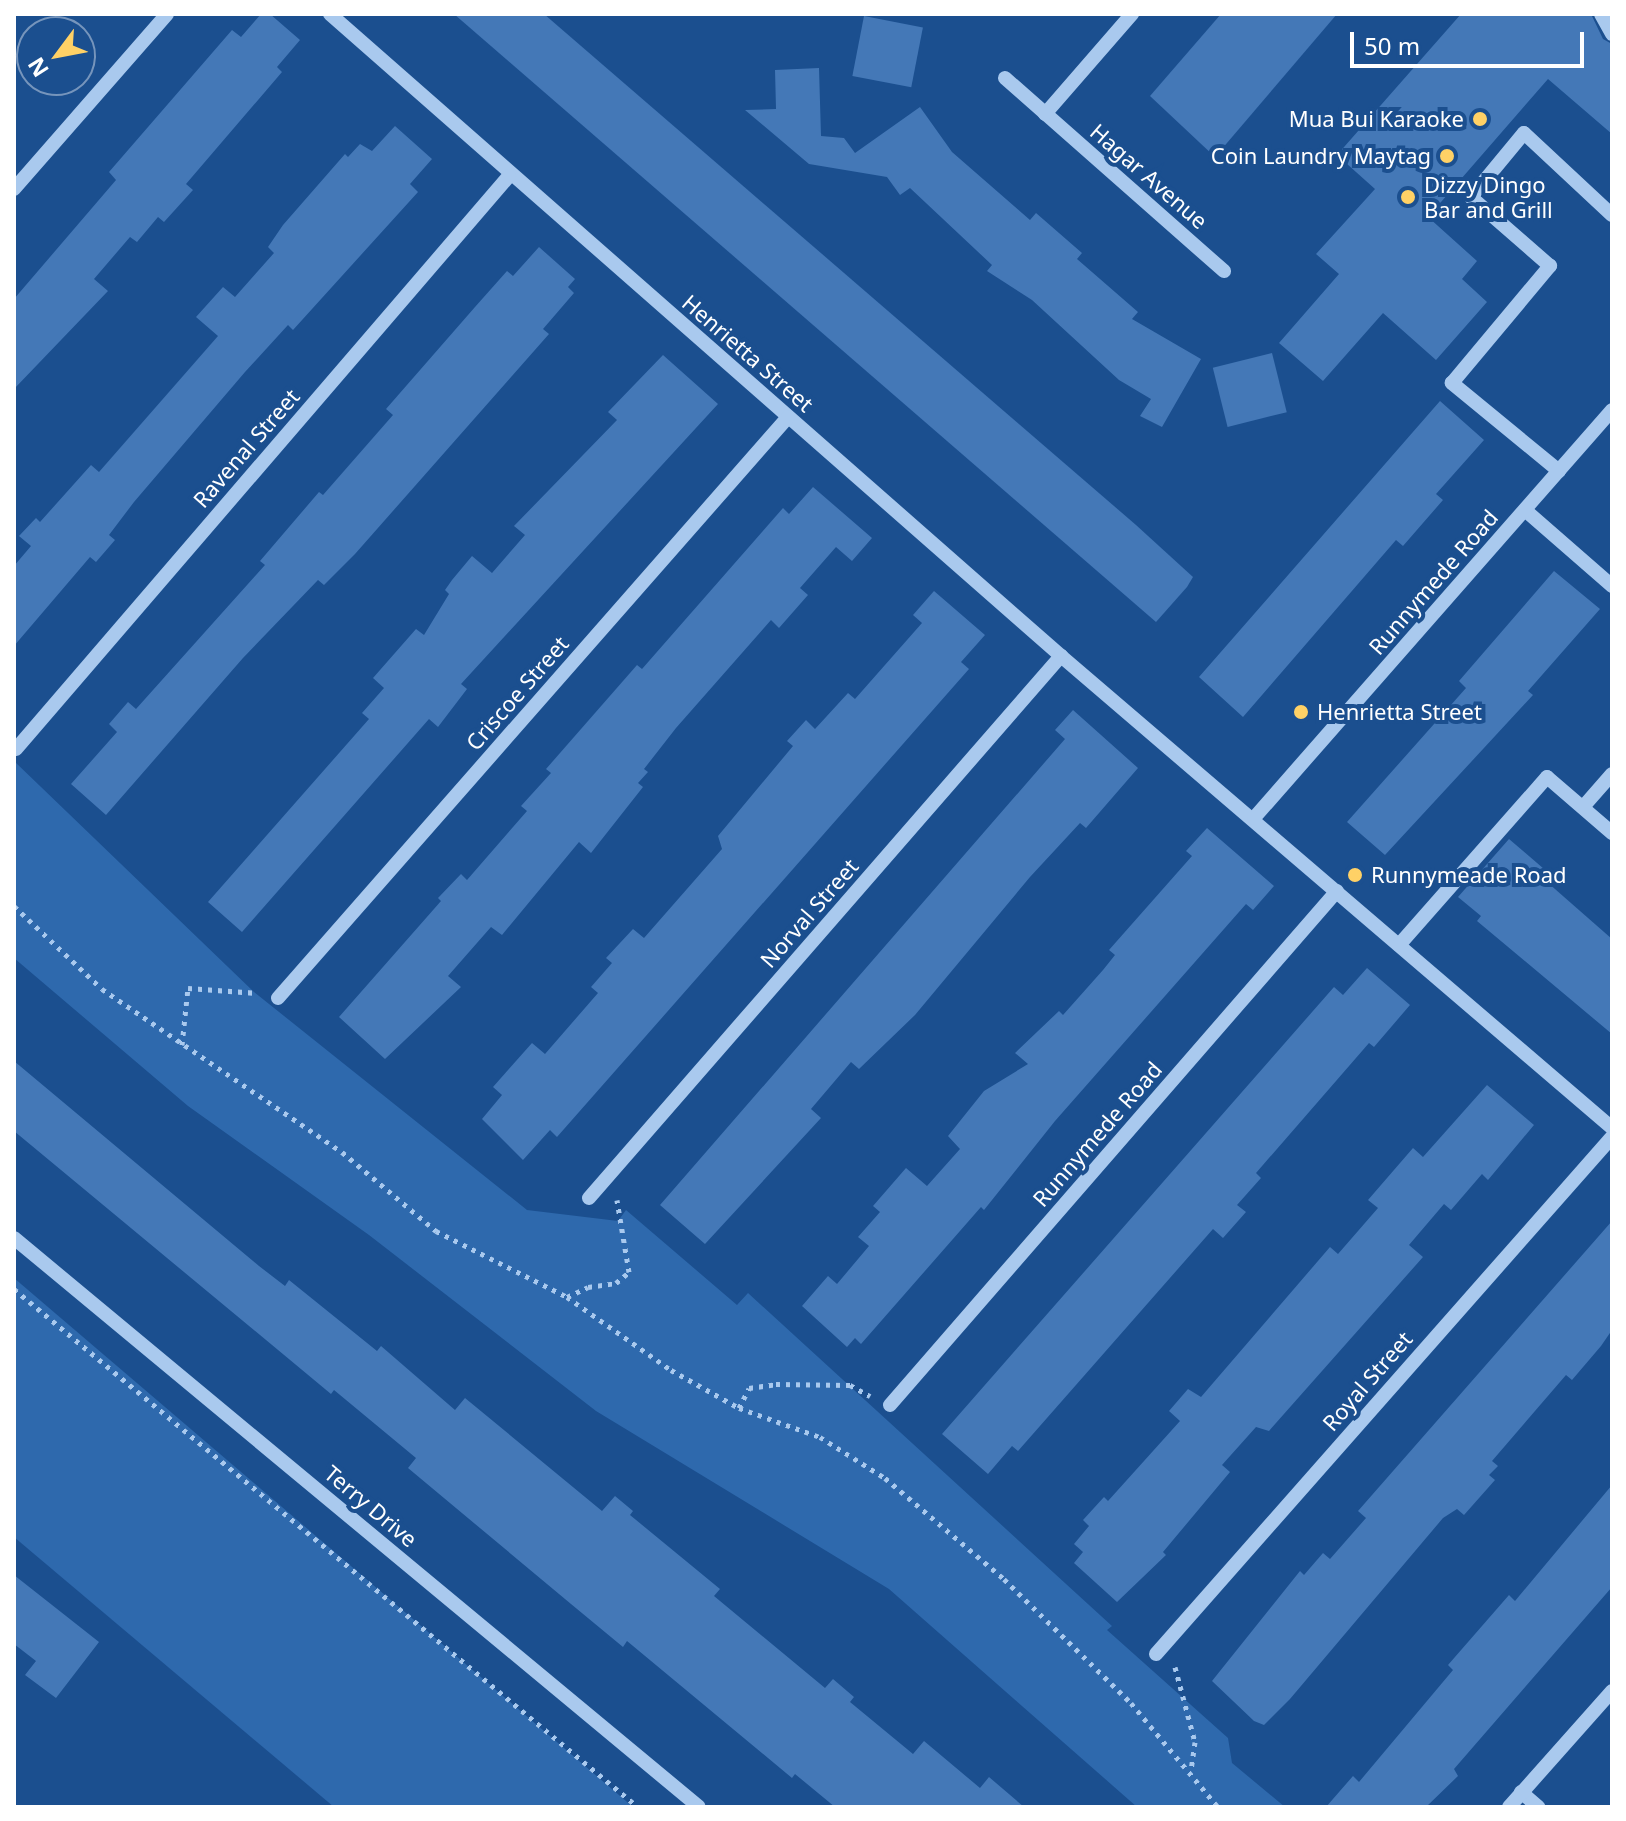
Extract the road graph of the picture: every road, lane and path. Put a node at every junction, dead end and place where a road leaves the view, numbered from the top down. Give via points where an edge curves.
1 (167, 14) edge
2 (330, 14) edge
3 (1132, 14) edge
4 (1601, 14) edge
5 (1612, 34) edge
6 (1005, 78) dead end
7 (1045, 114) junction
8 (509, 176) junction
9 (14, 189) edge
10 (1612, 215) edge
11 (1224, 271) dead end
12 (1612, 410) edge
13 (788, 417) junction
14 (1559, 471) junction
15 (1525, 510) junction
16 (1612, 586) edge
17 (1061, 656) junction
18 (16, 749) edge
19 (1612, 774) edge
20 (1583, 807) junction
21 (1254, 818) junction
22 (1612, 833) edge
23 (1337, 891) junction
24 (14, 906) edge
25 (1399, 945) junction
26 (272, 997) joint
27 (182, 1045) junction
28 (1612, 1128) edge
29 (1612, 1137) edge
30 (616, 1194) dead end
31 (589, 1198) dead end
32 (14, 1238) edge
33 (14, 1289) edge
34 (567, 1297) junction
35 (874, 1400) dead end
36 (890, 1405) dead end
37 (739, 1408) junction
38 (1156, 1654) dead end
39 (1174, 1661) dead end
40 (1612, 1691) edge
41 (1191, 1771) junction
42 (1521, 1792) junction
43 (638, 1807) edge
44 (699, 1807) edge
45 (1218, 1807) edge
46 (1509, 1807) edge
47 (1538, 1807) edge

1 - 9 street
2 - 8 street, Henrietta Street
3 - 7 street
4 - 5 street
6 - 7 street, Hagar Avenue
7 - 11 street, Hagar Avenue
8 - 13 street, Henrietta Street
8 - 18 street, Ravenal Street
10 - 14 street via 1524,133 1471,197 1550,266 1452,383
12 - 14 street, Runnymede Road
13 - 17 street, Henrietta Street
13 - 26 street, Criscoe Street
14 - 15 street, Runnymede Road
15 - 16 street
15 - 21 street, Runnymede Road
17 - 21 street, Henrietta Street
17 - 31 street, Norval Street
19 - 20 street
20 - 22 street
20 - 25 street via 1547,777
21 - 23 street, Henrietta Street
23 - 25 street, Henrietta Street
23 - 36 street, Runnymede Road
24 - 27 path via 102,989
25 - 28 street, Henrietta Street
26 - 27 path via 254,990 188,988
27 - 34 path via 342,1152 436,1231
29 - 38 street, Royal Street
30 - 34 path via 629,1272 616,1283
32 - 44 street, Terry Drive
33 - 43 path
34 - 37 path via 671,1370
35 - 37 path via 850,1385 776,1384 749,1388
37 - 41 path via 820,1437 897,1488 1004,1579 1131,1703
39 - 41 path via 1195,1742
40 - 42 street
41 - 45 path
42 - 46 street
42 - 47 street

